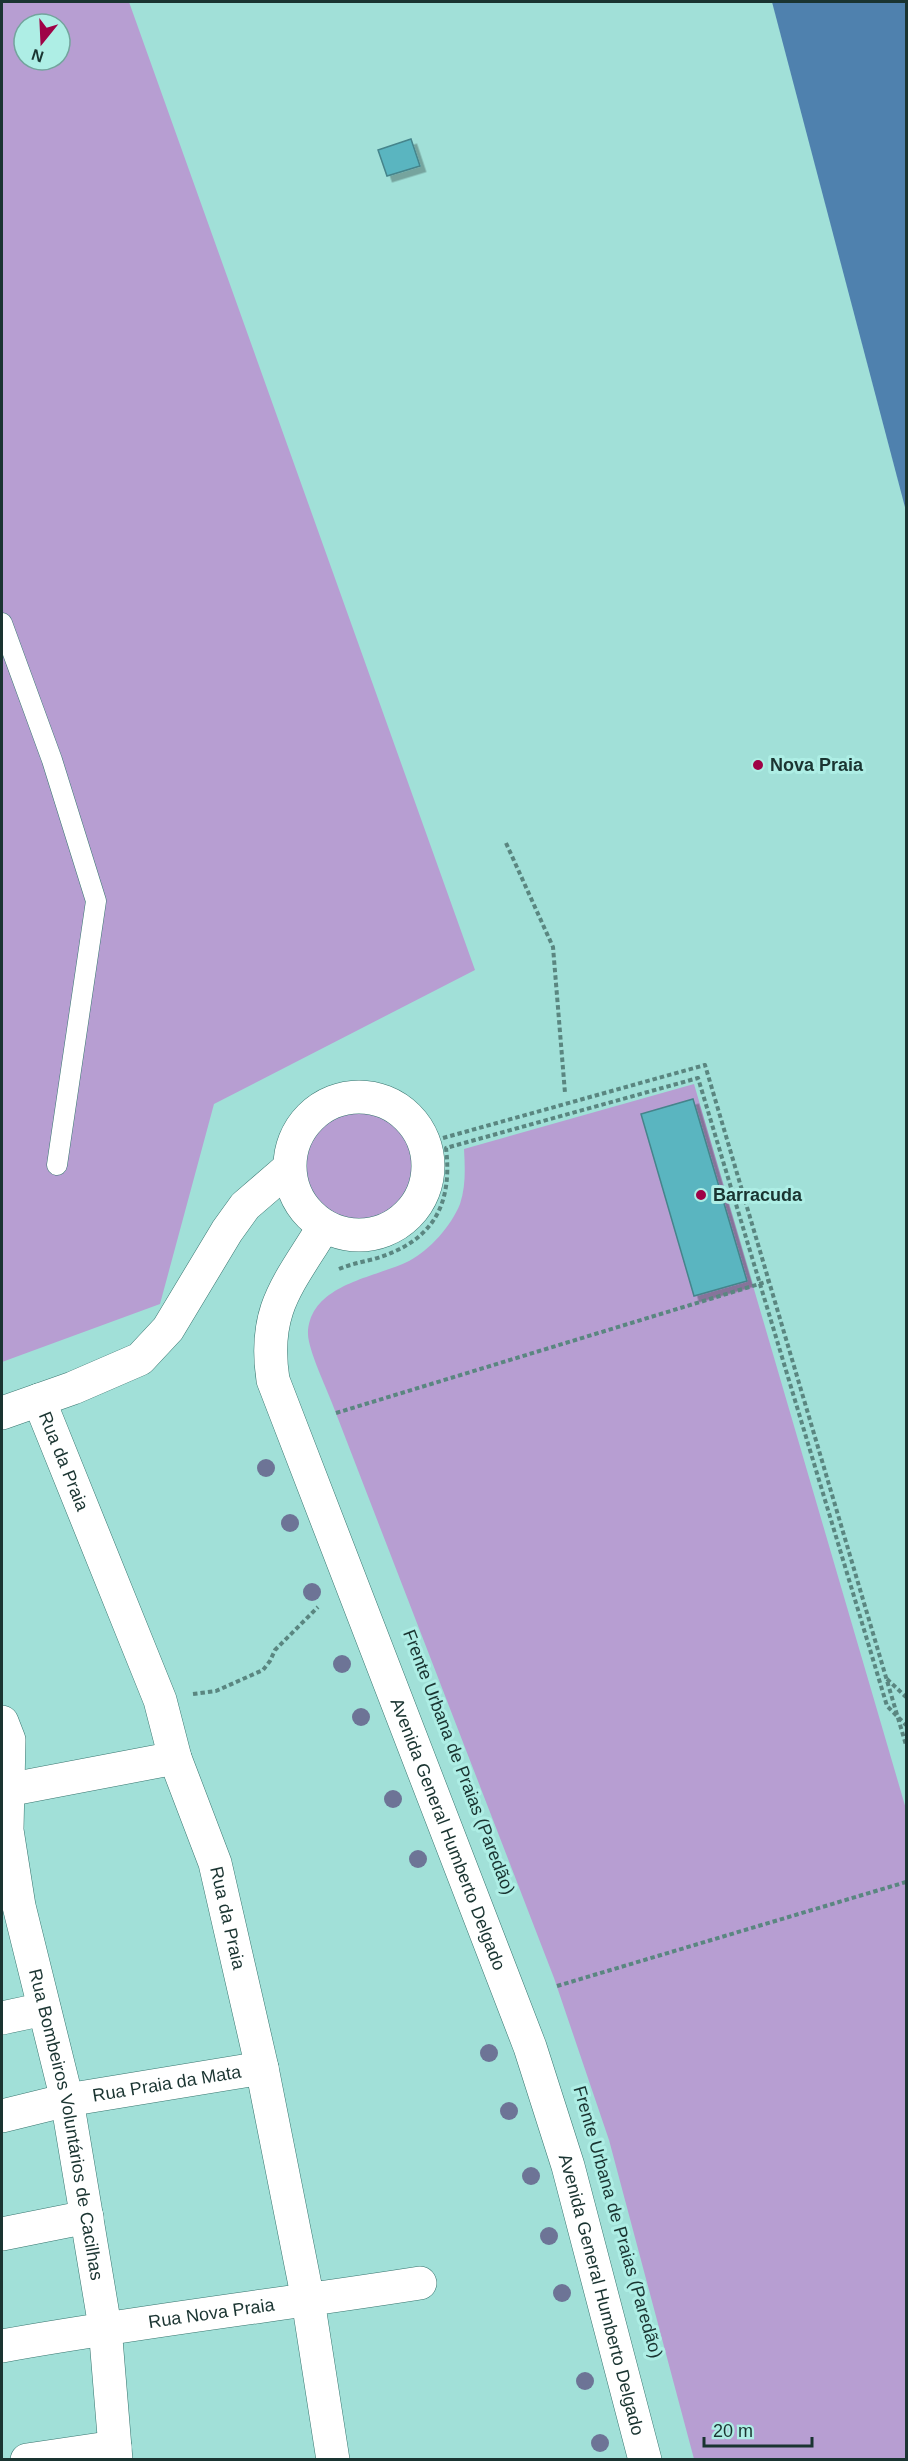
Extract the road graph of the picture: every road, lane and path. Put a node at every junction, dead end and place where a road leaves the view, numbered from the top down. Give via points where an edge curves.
1 (2, 623) edge
2 (506, 843) dead end
3 (565, 1093) dead end
4 (443, 1138) dead end
5 (57, 1165) dead end
6 (289, 1168) junction
7 (324, 1226) junction
8 (332, 1274) dead end
9 (769, 1281) junction
10 (760, 1284) junction
11 (39, 1400) junction
12 (2, 1413) edge
13 (336, 1413) dead end
14 (318, 1607) dead end
15 (887, 1679) junction
16 (906, 1697) edge
17 (160, 1700) junction
18 (898, 1717) junction
19 (2, 1722) edge
20 (906, 1725) edge
21 (906, 1745) edge
22 (175, 1758) junction
23 (5, 1790) edge
24 (906, 1882) edge
25 (10, 1908) edge
26 (557, 1986) dead end
27 (44, 2009) junction
28 (2, 2018) edge
29 (262, 2068) junction
30 (68, 2100) junction
31 (2, 2116) edge
32 (87, 2217) junction
33 (2, 2234) edge
34 (420, 2283) dead end
35 (308, 2300) junction
36 (105, 2327) junction
37 (2, 2346) edge
38 (115, 2453) edge
39 (27, 2460) edge
40 (333, 2460) edge
41 (645, 2460) edge

1 - 5 lane via 52,760 96,901
2 - 3 path via 553,948
4 - 9 path via 705,1065
6 - 7 street via 299,1201
6 - 7 street via 291,1146 301,1127 315,1111 334,1101 355,1097 377,1099 396,1107 418,1131 428,1161 426,1183 418,1202 404,1218 386,1230 366,1235 344,1234
6 - 11 street via 245,1206 156,1343 132,1363
7 - 41 street, Avenida General Humberto Delgado via 275,1309 269,1354 273,1380 530,2047 568,2166
8 - 10 path via 355,1262 402,1248 421,1235 446,1197 446,1148 698,1078
9 - 10 path
9 - 15 path
10 - 13 path
10 - 18 path via 887,1706
11 - 12 street
11 - 17 street, Rua da Praia
14 - 17 path via 257,1674 216,1690
15 - 16 path
15 - 18 path
17 - 22 street, Rua da Praia
18 - 20 path
18 - 21 path
19 - 23 street, Rua Bombeiros Voluntários de Cacilhas via 9,1740
22 - 23 street
22 - 29 street, Rua da Praia via 215,1863
23 - 25 street, Rua Bombeiros Voluntários de Cacilhas
24 - 26 path
25 - 27 street, Rua Bombeiros Voluntários de Cacilhas
27 - 28 street
27 - 30 street, Rua Bombeiros Voluntários de Cacilhas
29 - 30 street, Rua Praia da Mata
29 - 35 street, Rua da Praia
30 - 31 street, Rua Praia da Mata
30 - 32 street, Rua Bombeiros Voluntários de Cacilhas
32 - 33 street
32 - 36 street, Rua Bombeiros Voluntários de Cacilhas
34 - 35 street, Rua Nova Praia
35 - 36 street, Rua Nova Praia
35 - 40 street, Rua da Praia
36 - 37 street, Rua Nova Praia
36 - 38 street, Rua Bombeiros Voluntários de Cacilhas
38 - 39 street

